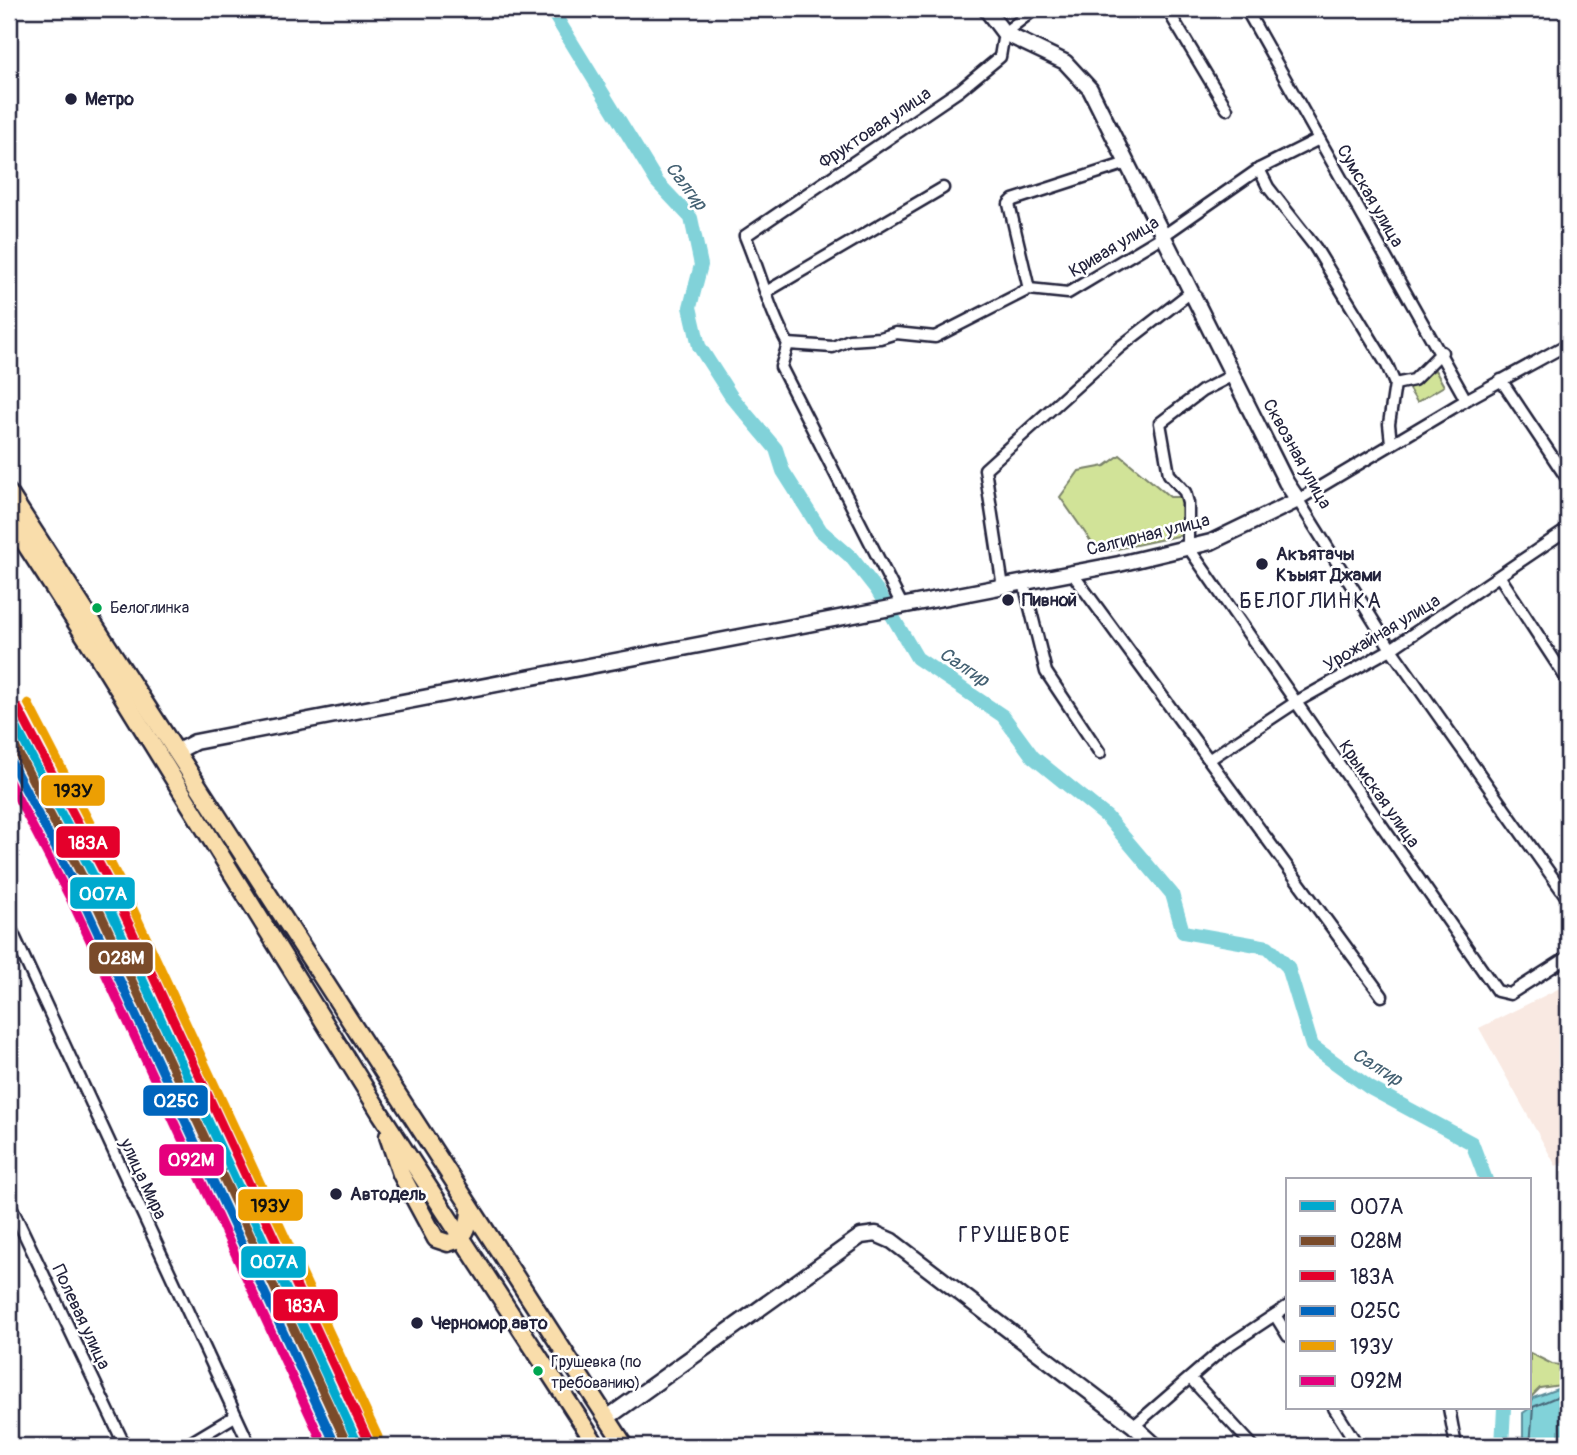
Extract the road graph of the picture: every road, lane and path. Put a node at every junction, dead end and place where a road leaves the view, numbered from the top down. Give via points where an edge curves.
1 (986, 9) edge
2 (1035, 9) edge
3 (1167, 9) edge
4 (1246, 9) edge
5 (1004, 33) junction
6 (1227, 108) dead end
7 (1320, 139) junction
8 (1127, 163) junction
9 (1259, 169) junction
10 (943, 188) dead end
11 (1163, 236) junction
12 (1029, 289) junction
13 (766, 292) junction
14 (1191, 292) junction
15 (788, 344) junction
16 (1568, 344) edge
17 (1441, 352) junction
18 (1233, 375) junction
19 (1501, 380) junction
20 (1395, 384) junction
21 (1466, 400) junction
22 (1391, 443) junction
23 (1568, 480) edge
24 (9, 493) edge
25 (1298, 500) junction
26 (9, 519) edge
27 (1568, 529) edge
28 (1188, 547) junction
29 (1072, 573) junction
30 (1500, 577) junction
31 (1024, 583) junction
32 (1003, 587) junction
33 (902, 608) junction
34 (1391, 649) junction
35 (1568, 681) edge
36 (1296, 702) junction
37 (176, 752) junction
38 (1100, 754) dead end
39 (1210, 760) junction
40 (1568, 899) edge
41 (9, 925) edge
42 (1568, 957) edge
43 (1382, 996) dead end
44 (381, 1114) junction
45 (9, 1202) edge
46 (470, 1210) junction
47 (458, 1240) junction
48 (1286, 1307) edge
49 (1275, 1315) junction
50 (1286, 1333) edge
51 (1191, 1379) junction
52 (1335, 1410) edge
53 (1449, 1410) edge
54 (235, 1416) junction
55 (607, 1418) junction
56 (1135, 1426) junction
57 (125, 1446) edge
58 (185, 1446) edge
59 (250, 1446) edge
60 (597, 1446) edge
61 (625, 1446) edge
62 (1156, 1446) edge
63 (1253, 1446) edge
64 (1358, 1446) edge
65 (1456, 1446) edge

1 - 5 main road
2 - 5 street
3 - 6 street
4 - 7 street, Сумская улица
5 - 8 main road, Сквозная улица via 1050,53 1079,75 1101,106
5 - 13 street, Фруктовая улица via 1000,57 960,90 745,236
7 - 9 street, Кривая улица
7 - 17 street, Сумская улица
8 - 11 main road, Сквозная улица
8 - 12 street via 1009,204
9 - 11 street, Кривая улица
9 - 20 street via 1315,247
10 - 13 street
11 - 12 street, Кривая улица via 1068,293
11 - 14 main road, Сквозная улица
12 - 15 street via 936,337 896,332 833,347
13 - 15 street
14 - 18 main road, Сквозная улица
14 - 32 street via 1120,347 985,469
15 - 33 street via 781,367
16 - 19 street, Салгирная улица
17 - 20 street via 1414,380
17 - 21 street, Сумская улица
18 - 25 main road, Сквозная улица
18 - 28 street via 1202,391 1160,423 1169,474 1185,492 1188,503
19 - 21 street, Салгирная улица
19 - 23 street
20 - 22 street
21 - 22 street, Салгирная улица
22 - 25 street, Салгирная улица
24 - 37 main road
25 - 28 main road, Салгирная улица via 1211,542
25 - 34 street, Сквозная улица
26 - 44 main road
27 - 30 street, Урожайная улица
28 - 29 main road, Салгирная улица
28 - 36 street, Крымская улица
29 - 31 main road, Салгирная улица
29 - 39 street
30 - 34 street, Урожайная улица
30 - 35 street
31 - 32 main road, Салгирная улица
31 - 38 street via 1046,672
32 - 33 main road, Салгирная улица
33 - 37 main road, Салгирная улица via 195,742
34 - 36 street, Урожайная улица
34 - 40 street, Сквозная улица
36 - 39 street, Урожайная улица
36 - 42 street, Крымская улица via 1497,991 1510,994
37 - 46 main road
39 - 43 street
41 - 54 street, улица Мира
44 - 47 main road
44 - 47 main road via 401,1174 430,1232 439,1241
45 - 57 street, Полевая улица
46 - 47 main road via 469,1224
46 - 55 main road
47 - 60 main road via 474,1257
48 - 49 street
49 - 50 street
49 - 51 street via 1223,1349
51 - 56 street
51 - 63 street
52 - 64 street
53 - 65 street
54 - 58 street
54 - 59 street, улица Мира
55 - 56 main road via 869,1233 892,1241
55 - 61 main road
56 - 62 main road

